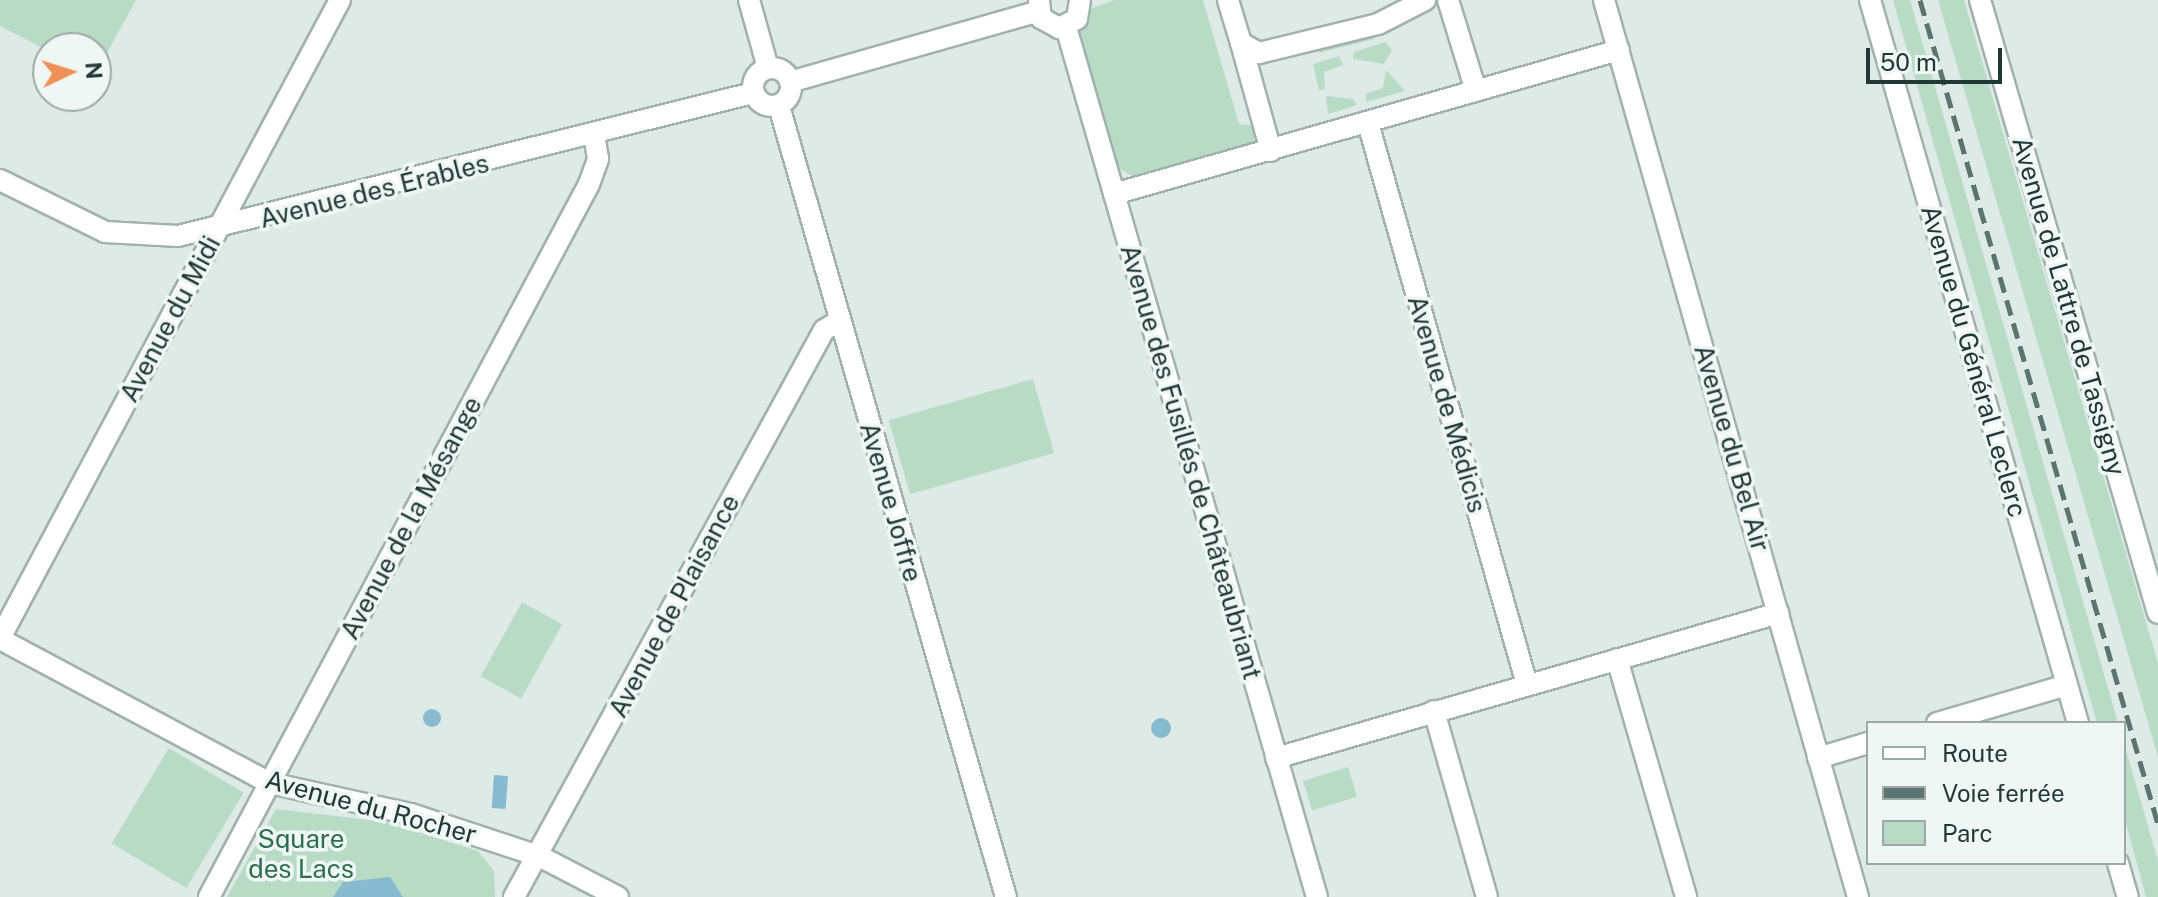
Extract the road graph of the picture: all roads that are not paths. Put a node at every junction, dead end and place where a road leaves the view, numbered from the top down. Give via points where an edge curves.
1 (340, 0) edge
2 (749, 0) edge
3 (1080, 0) edge
4 (1228, 0) edge
5 (1425, 0) edge
6 (1448, 0) edge
7 (1604, 0) edge
8 (1870, 0) edge
9 (1980, 0) edge
10 (1039, 6) edge
11 (1066, 27) junction
12 (1241, 43) junction
13 (1619, 50) junction
14 (768, 68) junction
15 (790, 82) junction
16 (1476, 91) junction
17 (753, 93) junction
18 (779, 106) junction
19 (1368, 123) junction
20 (594, 135) junction
21 (1271, 151) junction
22 (0, 180) edge
23 (1114, 194) junction
24 (218, 230) junction
25 (839, 321) junction
26 (1779, 613) junction
27 (2158, 613) edge
28 (0, 638) edge
29 (1617, 659) junction
30 (1527, 685) junction
31 (2067, 685) junction
32 (1434, 711) junction
33 (1944, 721) edge
34 (2077, 721) edge
35 (1866, 744) edge
36 (1276, 758) junction
37 (1818, 758) junction
38 (270, 783) junction
39 (539, 856) junction
40 (2119, 865) edge
41 (209, 897) edge
42 (514, 897) edge
43 (618, 897) edge
44 (1006, 897) edge
45 (1317, 897) edge
46 (1487, 897) edge
47 (1686, 897) edge
48 (1857, 897) edge
49 (2128, 897) edge

1 - 24 street, Avenue du Midi
2 - 14 street
3 - 11 street via 1080,13
4 - 12 street
5 - 12 street via 1409,14 1282,52 1259,53
6 - 16 street
7 - 13 street, Avenue du Bel Air
8 - 31 street, Avenue du Général Leclerc
9 - 27 street, Avenue de Lattre de Tassigny
10 - 11 street via 1052,27
10 - 15 street
11 - 23 street, Avenue des Fusillés de Châteaubriant
12 - 21 street
13 - 16 street
13 - 26 street, Avenue du Bel Air
14 - 15 street
14 - 17 street via 757,74
15 - 18 street
16 - 19 street
17 - 18 street via 760,103
17 - 20 street, Avenue des Érables
18 - 25 street, Avenue Joffre
19 - 21 street
19 - 30 street, Avenue de Médicis
20 - 24 street, Avenue des Érables
20 - 38 street, Avenue de la Mésange via 598,159 589,184
21 - 23 street
22 - 24 street, Avenue des Érables via 105,232 137,238
23 - 36 street, Avenue des Fusillés de Châteaubriant
24 - 28 street, Avenue du Midi
25 - 39 street, Avenue de Plaisance via 824,330
25 - 44 street, Avenue Joffre
26 - 29 street
26 - 37 street, Avenue du Bel Air
28 - 38 street, Avenue du Rocher
29 - 30 street
29 - 47 street
30 - 32 street
31 - 33 street
31 - 34 street, Avenue du Général Leclerc
32 - 36 street
32 - 46 street
35 - 37 street
36 - 45 street, Avenue des Fusillés de Châteaubriant
37 - 48 street, Avenue du Bel Air
38 - 39 street, Avenue du Rocher via 411,814
38 - 41 street, Avenue de la Mésange
39 - 42 street, Avenue de Plaisance
39 - 43 street, Avenue du Rocher
40 - 49 street

